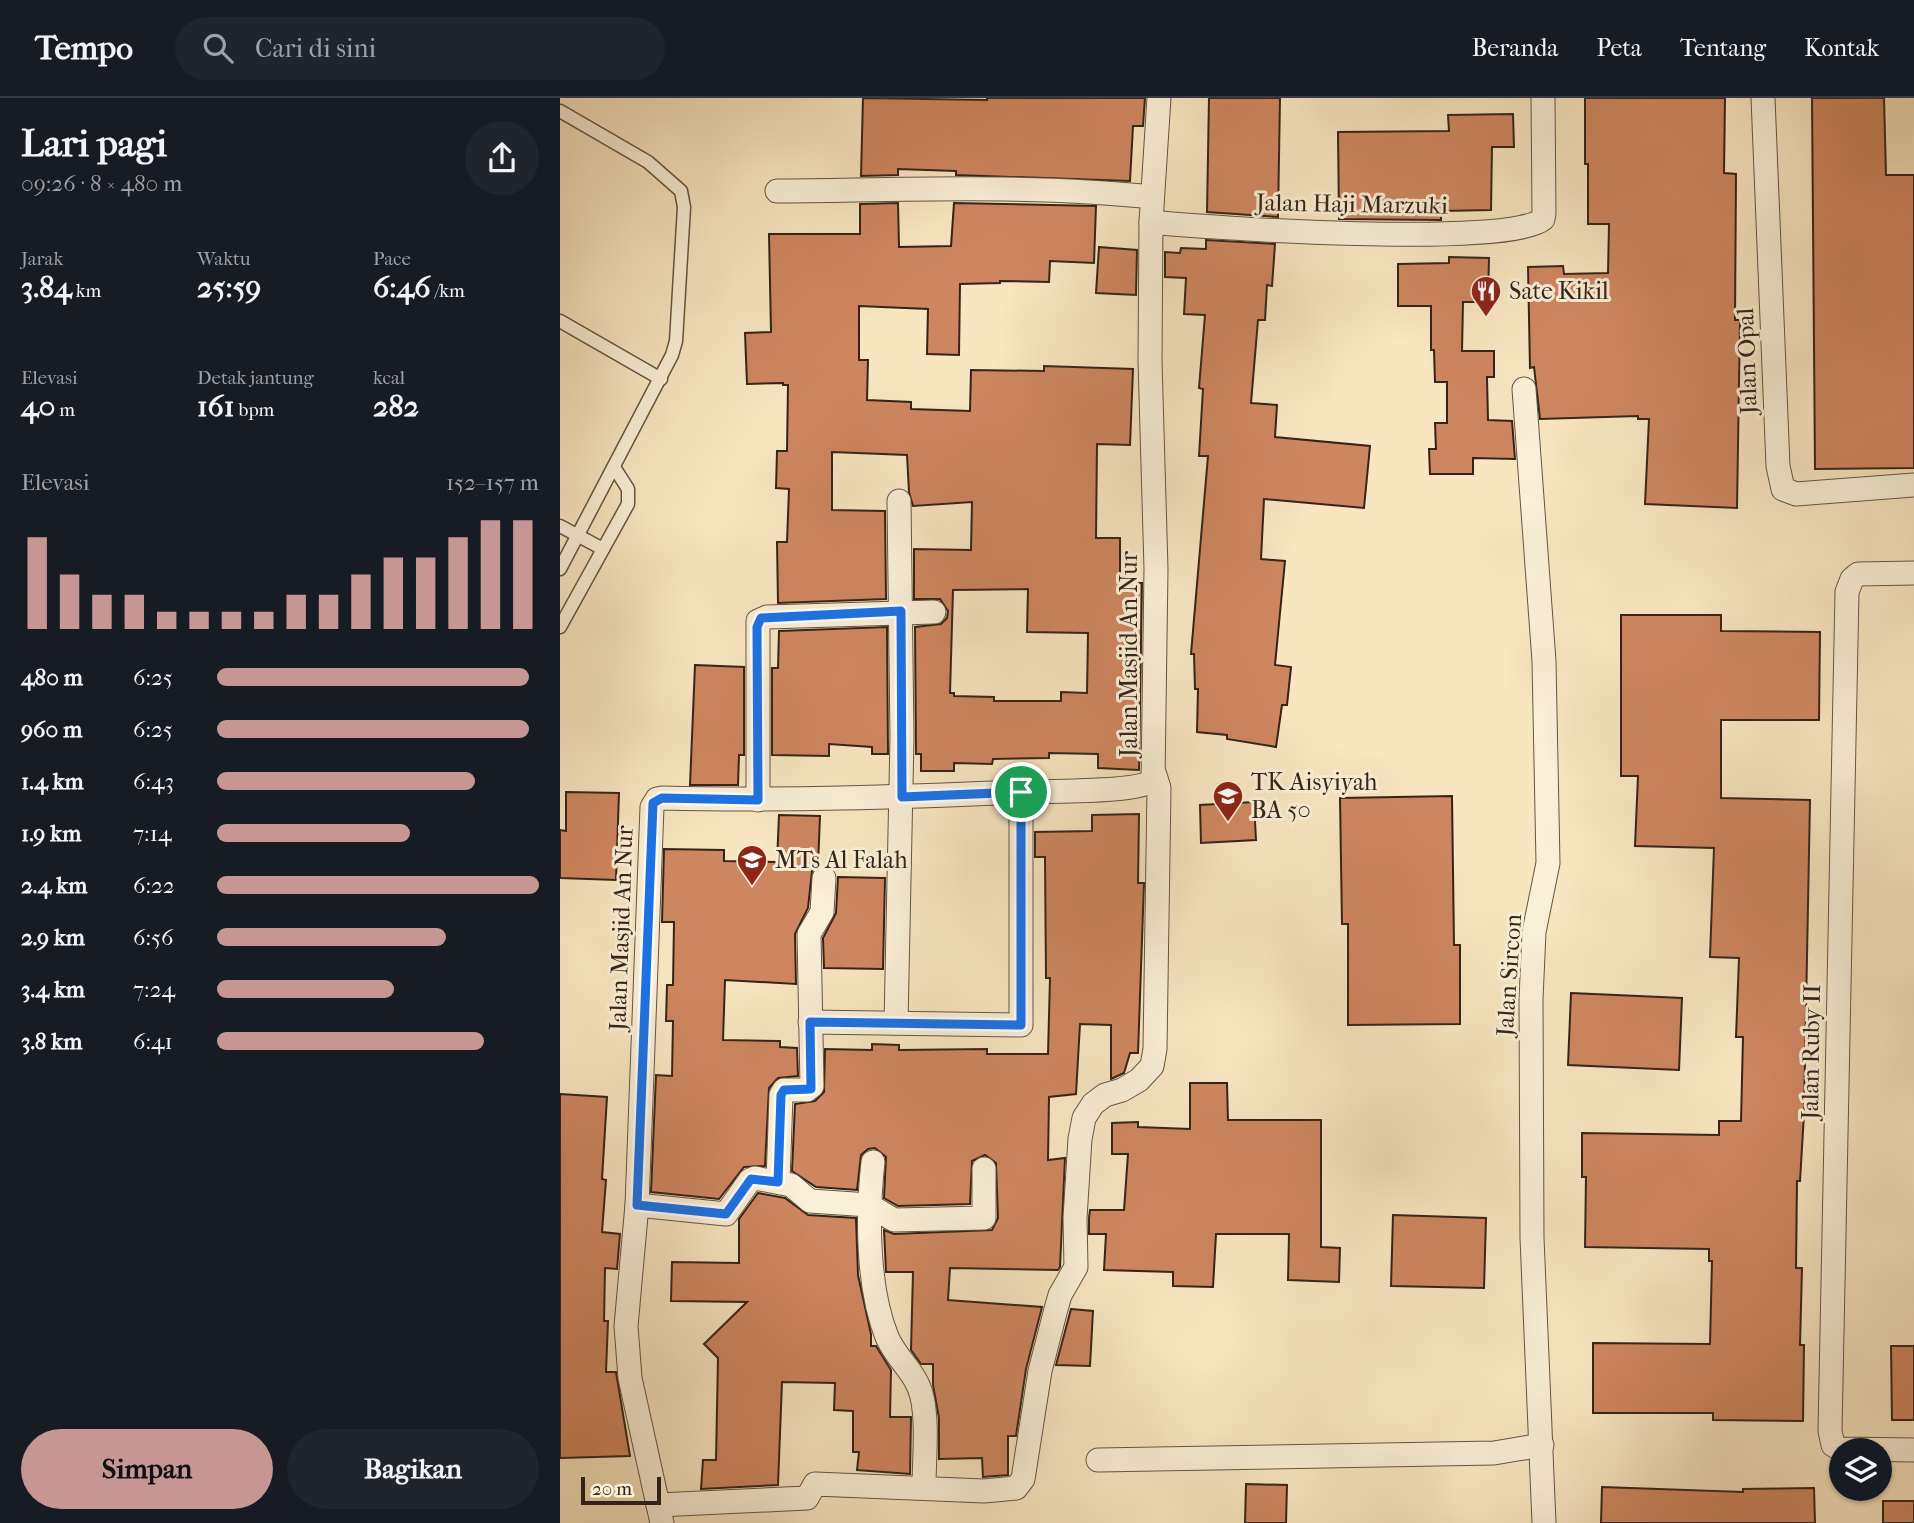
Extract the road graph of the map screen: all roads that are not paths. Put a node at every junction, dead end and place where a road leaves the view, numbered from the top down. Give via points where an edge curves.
1 (1158, 98) edge
2 (1543, 98) edge
3 (1763, 98) edge
4 (560, 111) edge
5 (777, 191) dead end
6 (1152, 197) junction
7 (1151, 222) junction
8 (560, 321) edge
9 (661, 379) junction
10 (1524, 389) dead end
11 (614, 467) junction
12 (1914, 485) edge
13 (900, 501) dead end
14 (560, 526) edge
15 (578, 536) junction
16 (603, 550) junction
17 (560, 569) edge
18 (1914, 573) edge
19 (901, 611) junction
20 (934, 612) dead end
21 (561, 625) edge
22 (1155, 775) junction
23 (1021, 792) junction
24 (902, 797) junction
25 (758, 800) junction
26 (824, 878) dead end
27 (810, 1022) junction
28 (896, 1023) junction
29 (873, 1162) dead end
30 (984, 1169) dead end
31 (778, 1182) junction
32 (637, 1205) junction
33 (869, 1205) junction
34 (1542, 1446) junction
35 (1914, 1450) edge
36 (1098, 1460) dead end
37 (924, 1488) junction
38 (660, 1514) edge
39 (1544, 1523) edge

1 - 6 street, Jalan Masjid An Nur
2 - 7 street, Jalan Haji Marzuki via 1544,213 1532,226 1453,233 1292,231
3 - 12 street, Jalan Opal via 1778,466 1783,489 1796,494
4 - 9 lane via 649,162 681,191 684,207 676,341
5 - 6 street via 967,189
6 - 7 street, Jalan Masjid An Nur
7 - 22 street, Jalan Masjid An Nur
8 - 9 lane
9 - 11 lane
10 - 34 street, Jalan Sircon via 1545,661 1549,863 1534,932 1531,999 1532,1238
11 - 15 lane
11 - 16 lane via 630,496
13 - 19 street
14 - 15 lane
15 - 16 lane
15 - 17 lane
16 - 21 lane
18 - 35 street, Jalan Ruby II via 1865,573 1852,579 1847,592 1830,1439 1847,1450
19 - 20 street
19 - 24 street
19 - 25 street via 758,621
22 - 23 street, Jalan Masjid An Nur via 1146,785
22 - 37 street via 1159,788 1152,1066 1139,1080 1093,1104 1084,1118 1075,1217 1076,1267 1059,1295 1046,1346 1023,1479 1016,1488 984,1491
23 - 24 street, Jalan Masjid An Nur
23 - 28 street via 1021,1035
24 - 25 street, Jalan Masjid An Nur
24 - 28 street
25 - 32 street, Jalan Masjid An Nur via 662,798 652,807
26 - 27 street via 822,912 809,934
27 - 28 street
27 - 31 street via 811,1089 784,1090 781,1095
29 - 33 street
30 - 33 street via 984,1218 894,1220
31 - 32 street via 751,1179 726,1214
31 - 33 street via 791,1185 810,1201
32 - 38 street, Jalan Masjid An Nur via 626,1326 628,1359
33 - 37 street via 874,1282 885,1334 919,1383 923,1401
34 - 36 street via 1494,1453
34 - 39 street, Jalan Sircon
37 - 38 street via 815,1484 807,1498

